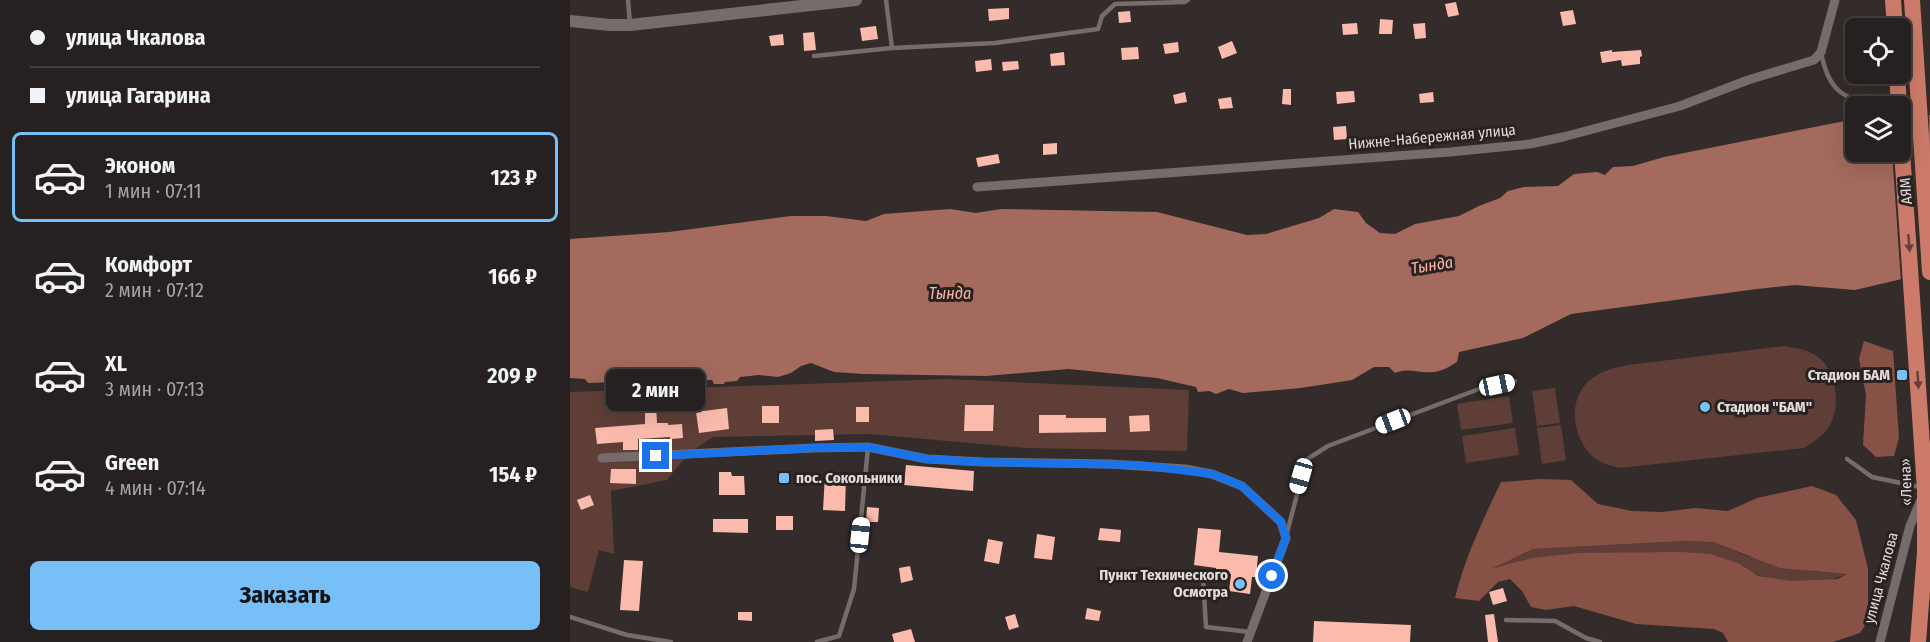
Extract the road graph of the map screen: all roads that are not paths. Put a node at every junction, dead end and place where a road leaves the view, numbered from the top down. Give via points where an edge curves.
1 (628, 0) edge
2 (856, 0) edge
3 (886, 0) edge
4 (1188, 0) edge
5 (1835, 0) edge
6 (1893, 0) edge
7 (1912, 0) edge
8 (1894, 18) edge
9 (570, 21) edge
10 (630, 25) junction
11 (892, 48) junction
12 (1821, 52) junction
13 (814, 56) dead end
14 (1847, 96) edge
15 (1903, 162) edge
16 (977, 187) dead end
17 (1930, 272) edge
18 (1914, 321) joint
19 (1515, 381) dead end
20 (868, 447) junction
21 (602, 458) dead end
22 (1847, 459) dead end
23 (1928, 489) edge
24 (1286, 538) junction
25 (1203, 578) dead end
26 (570, 617) edge
27 (1506, 620) dead end
28 (1250, 632) junction
29 (839, 636) junction
30 (671, 642) edge
31 (817, 642) edge
32 (842, 642) edge
33 (1247, 642) edge
34 (1600, 642) edge
35 (1880, 642) edge
36 (1918, 642) edge

1 - 10 lane
2 - 10 street
3 - 11 lane
4 - 11 lane via 1115,4 1102,16 1098,29 995,43
5 - 12 street
6 - 8 highway
7 - 17 highway, АЯМ
9 - 10 street
11 - 13 lane
12 - 14 lane via 1830,83
12 - 16 street, Нижне-Набережная улица via 1814,60 1689,103 1530,144
15 -> 18 highway, АЯМ
18 -> 23 highway, «Лена»
19 - 24 lane via 1468,393 1328,446 1306,460
20 - 21 street
20 - 24 street via 927,459 1139,465 1212,474 1242,486 1262,502 1281,522
20 - 29 lane via 854,589
22 - 23 lane via 1872,477
23 - 35 street, улица Чкалова via 1910,526
23 - 36 highway, «Лена»
24 - 28 street
25 - 28 lane via 1206,627
26 - 30 lane via 627,635
27 - 34 lane via 1555,621
28 - 33 street
29 - 31 lane
29 - 32 lane

